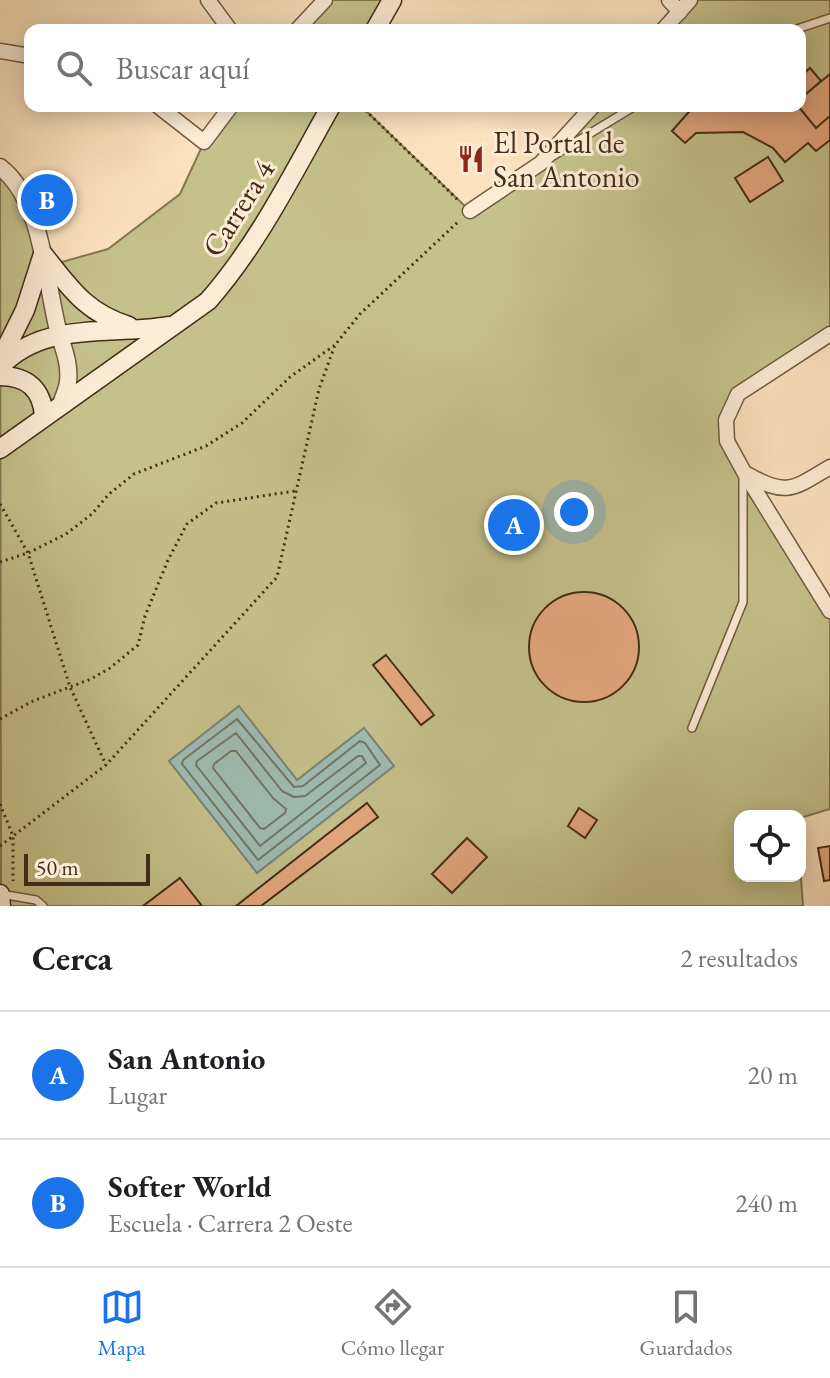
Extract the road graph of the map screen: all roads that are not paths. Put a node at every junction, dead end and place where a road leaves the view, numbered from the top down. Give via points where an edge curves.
1 (208, 0) edge
2 (325, 0) edge
3 (392, 0) edge
4 (669, 0) edge
5 (685, 6) edge
6 (830, 18) edge
7 (226, 24) edge
8 (303, 24) edge
9 (378, 24) edge
10 (668, 24) edge
11 (806, 26) edge
12 (0, 51) edge
13 (24, 55) edge
14 (166, 112) edge
15 (226, 112) edge
16 (328, 112) edge
17 (588, 112) edge
18 (625, 112) edge
19 (541, 163) junction
20 (0, 167) edge
21 (470, 211) road end
22 (43, 254) junction
23 (175, 325) junction
24 (143, 331) junction
25 (59, 334) junction
26 (830, 334) edge
27 (0, 360) edge
28 (0, 367) edge
29 (0, 376) edge
30 (60, 406) junction
31 (44, 416) junction
32 (0, 449) edge
33 (830, 467) edge
34 (744, 472) junction
35 (830, 611) edge
36 (692, 728) dead end
37 (4, 898) edge
38 (43, 906) edge

1 - 7 street
2 - 8 street
3 - 9 main road
4 - 5 street
5 - 10 street
6 - 11 lane
12 - 13 street
14 - 15 street via 204,142
16 - 23 main road, Carrera 4 via 232,274 208,301
17 - 19 street
18 - 19 lane
19 - 21 street
20 - 22 street via 23,195
22 - 24 main road via 79,300 107,319
22 - 25 street
22 - 27 main road via 25,310
23 - 24 main road, Carrera 4
23 - 30 main road, Carrera 4
24 - 25 main road, Carrera 4
25 - 28 main road, Carrera 4 via 20,348
25 - 30 street via 68,383
26 - 34 street via 738,394 726,420 727,441
29 - 31 main road via 30,383
30 - 31 main road, Carrera 4
31 - 32 main road, Carrera 4
33 - 34 street via 797,486 772,488
34 - 35 street
34 - 36 lane via 743,602
37 - 38 lane via 36,900

